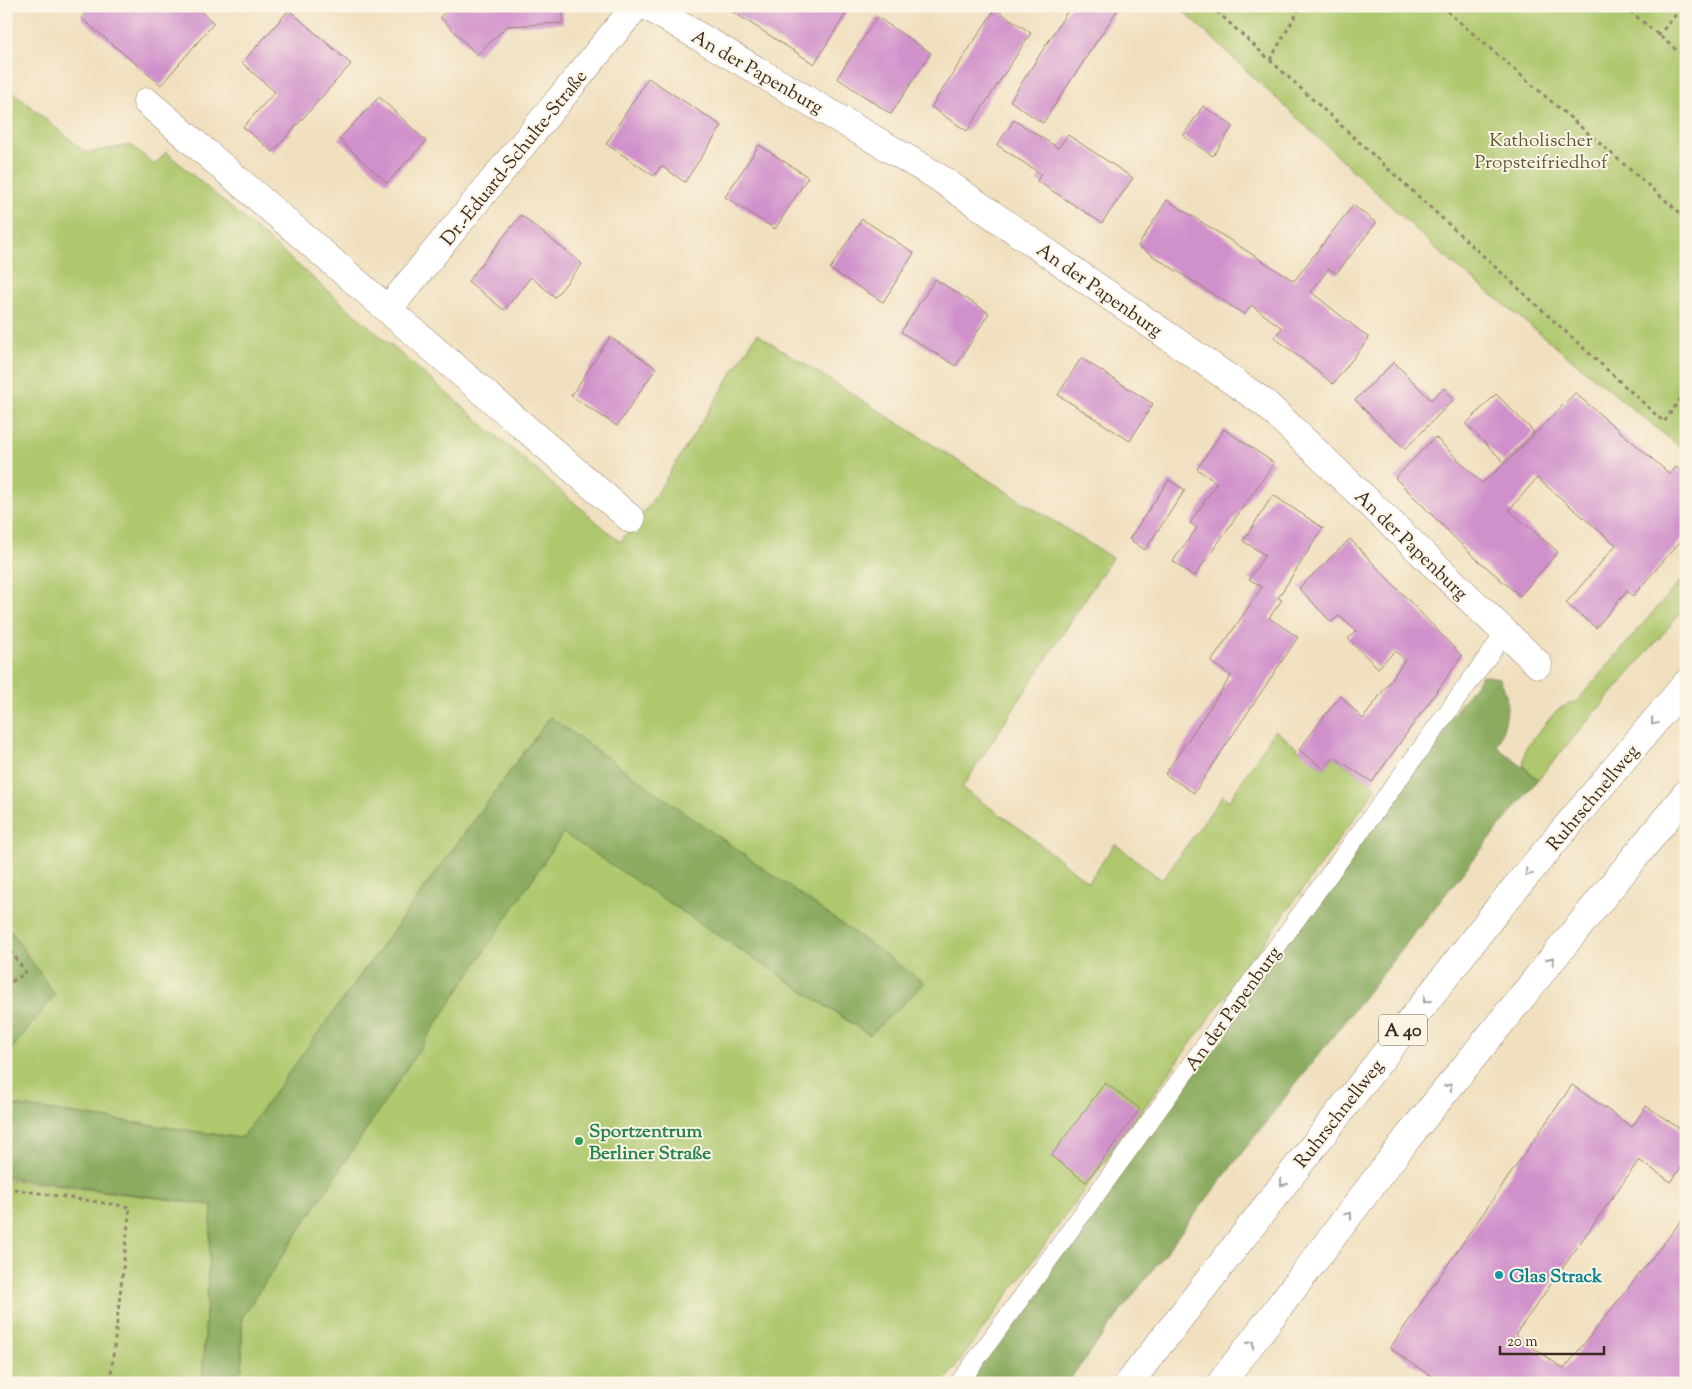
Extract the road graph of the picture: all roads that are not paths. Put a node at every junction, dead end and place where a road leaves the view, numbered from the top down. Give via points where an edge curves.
1 (636, 6) edge
2 (647, 6) edge
3 (147, 102) dead end
4 (389, 308) junction
5 (631, 518) dead end
6 (1505, 633) junction
7 (1538, 664) dead end
8 (1686, 684) edge
9 (1686, 794) edge
10 (959, 1383) edge
11 (1129, 1383) edge
12 (1221, 1383) edge

1 - 4 main road, Dr.-Eduard-Schulte-Straße
2 - 6 main road, An der Papenburg via 935,175 1266,404
3 - 4 main road
4 - 5 main road
6 - 7 main road, An der Papenburg
6 - 10 lane, An der Papenburg
8 -> 11 main road, Ruhrschnellweg / A 40 via 1497,910
12 -> 9 main road via 1409,1136

